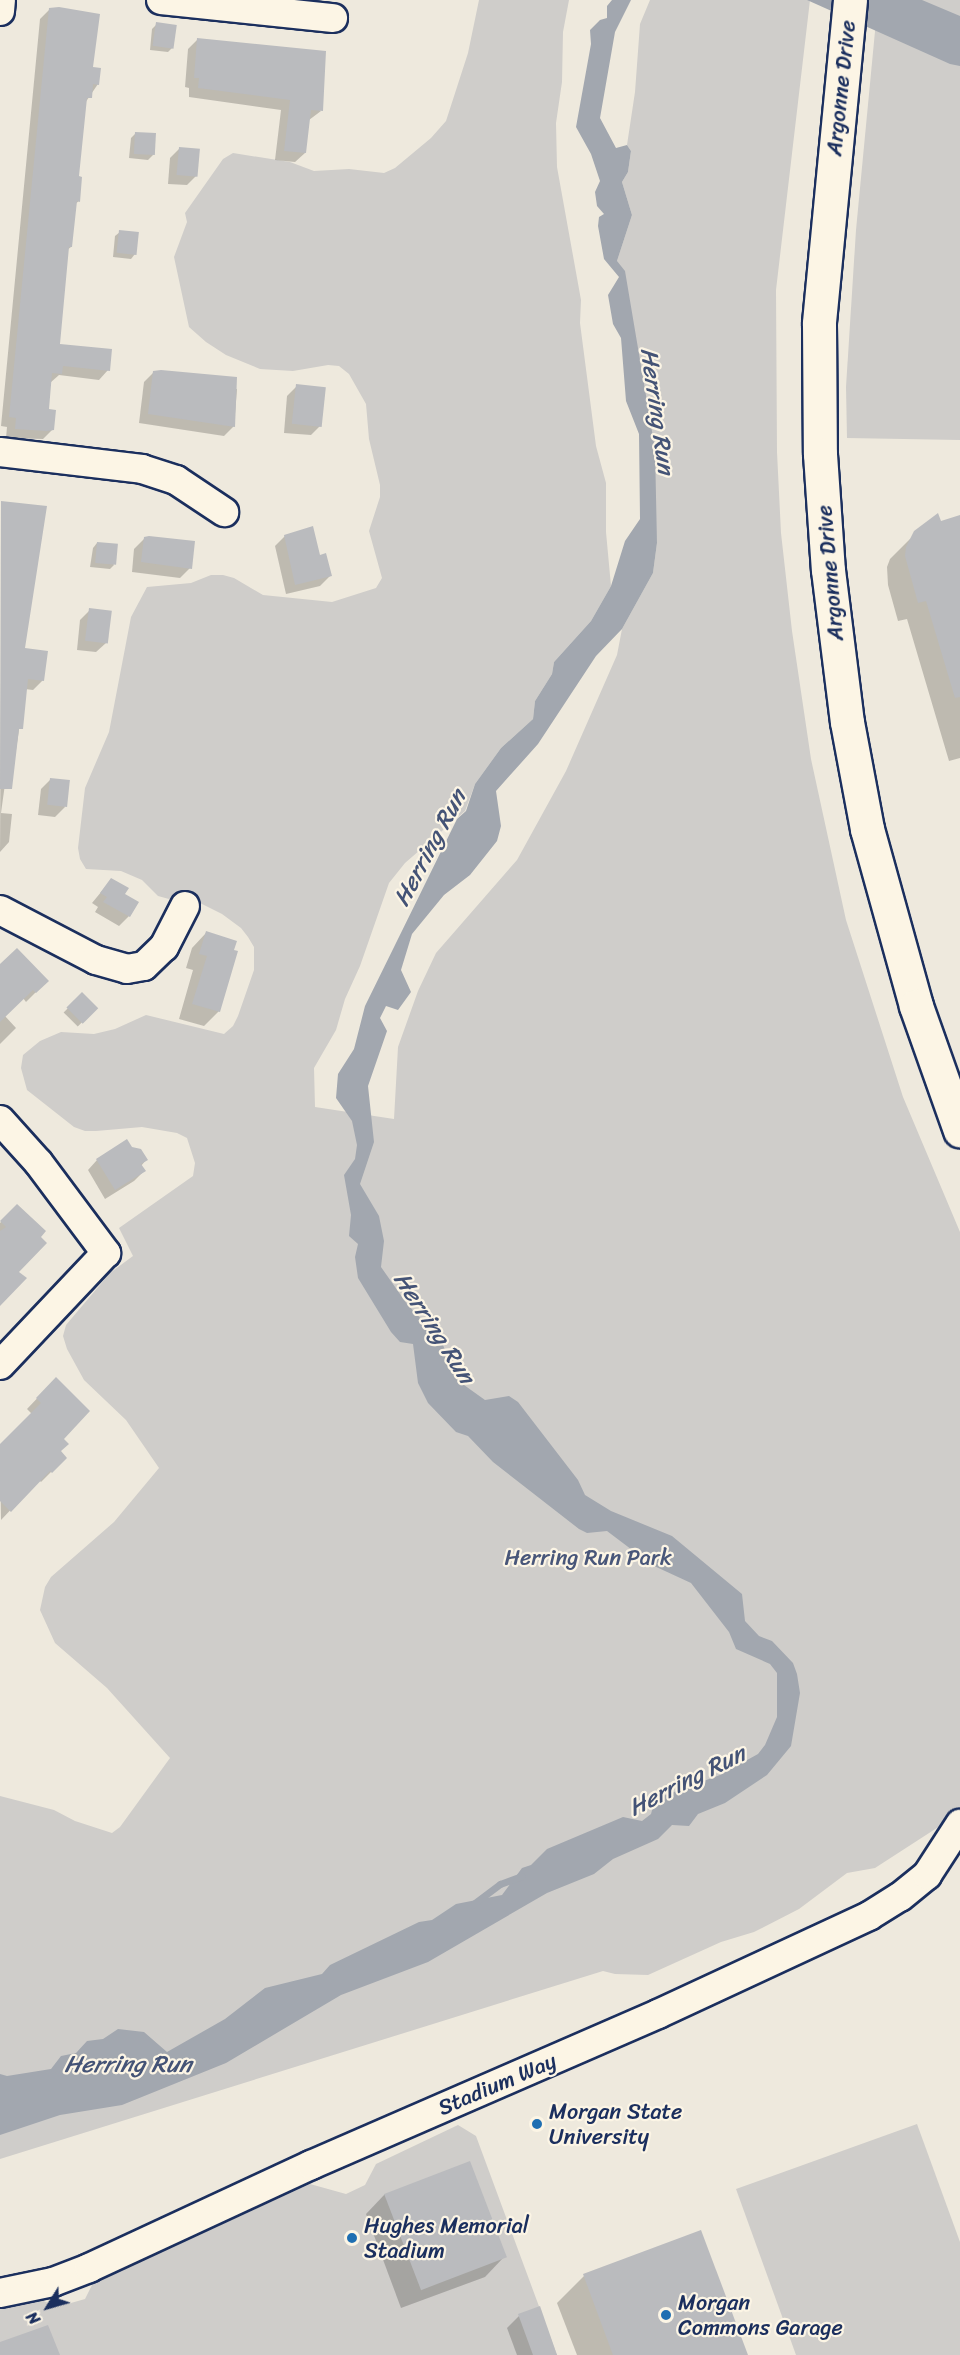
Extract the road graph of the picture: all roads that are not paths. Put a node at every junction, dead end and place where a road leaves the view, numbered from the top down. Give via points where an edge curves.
1 (1, 0) edge
2 (162, 0) edge
3 (850, 0) edge
4 (0, 11) edge
5 (333, 18) dead end
6 (0, 452) edge
7 (224, 512) dead end
8 (185, 906) dead end
9 (0, 910) edge
10 (0, 1120) edge
11 (960, 1130) edge
12 (0, 1365) edge
13 (960, 1824) edge
14 (0, 2293) edge

1 - 4 street
2 - 5 street
3 - 11 main road, Argonne Drive via 823,268 818,377 828,570 847,722 867,829 916,1006
6 - 7 street via 142,469 176,480
8 - 9 street via 164,947 144,966 127,969 96,960
10 - 12 street via 38,1162 106,1253
13 - 14 street, Stadium Way via 927,1875 869,1916 88,2268 53,2282

